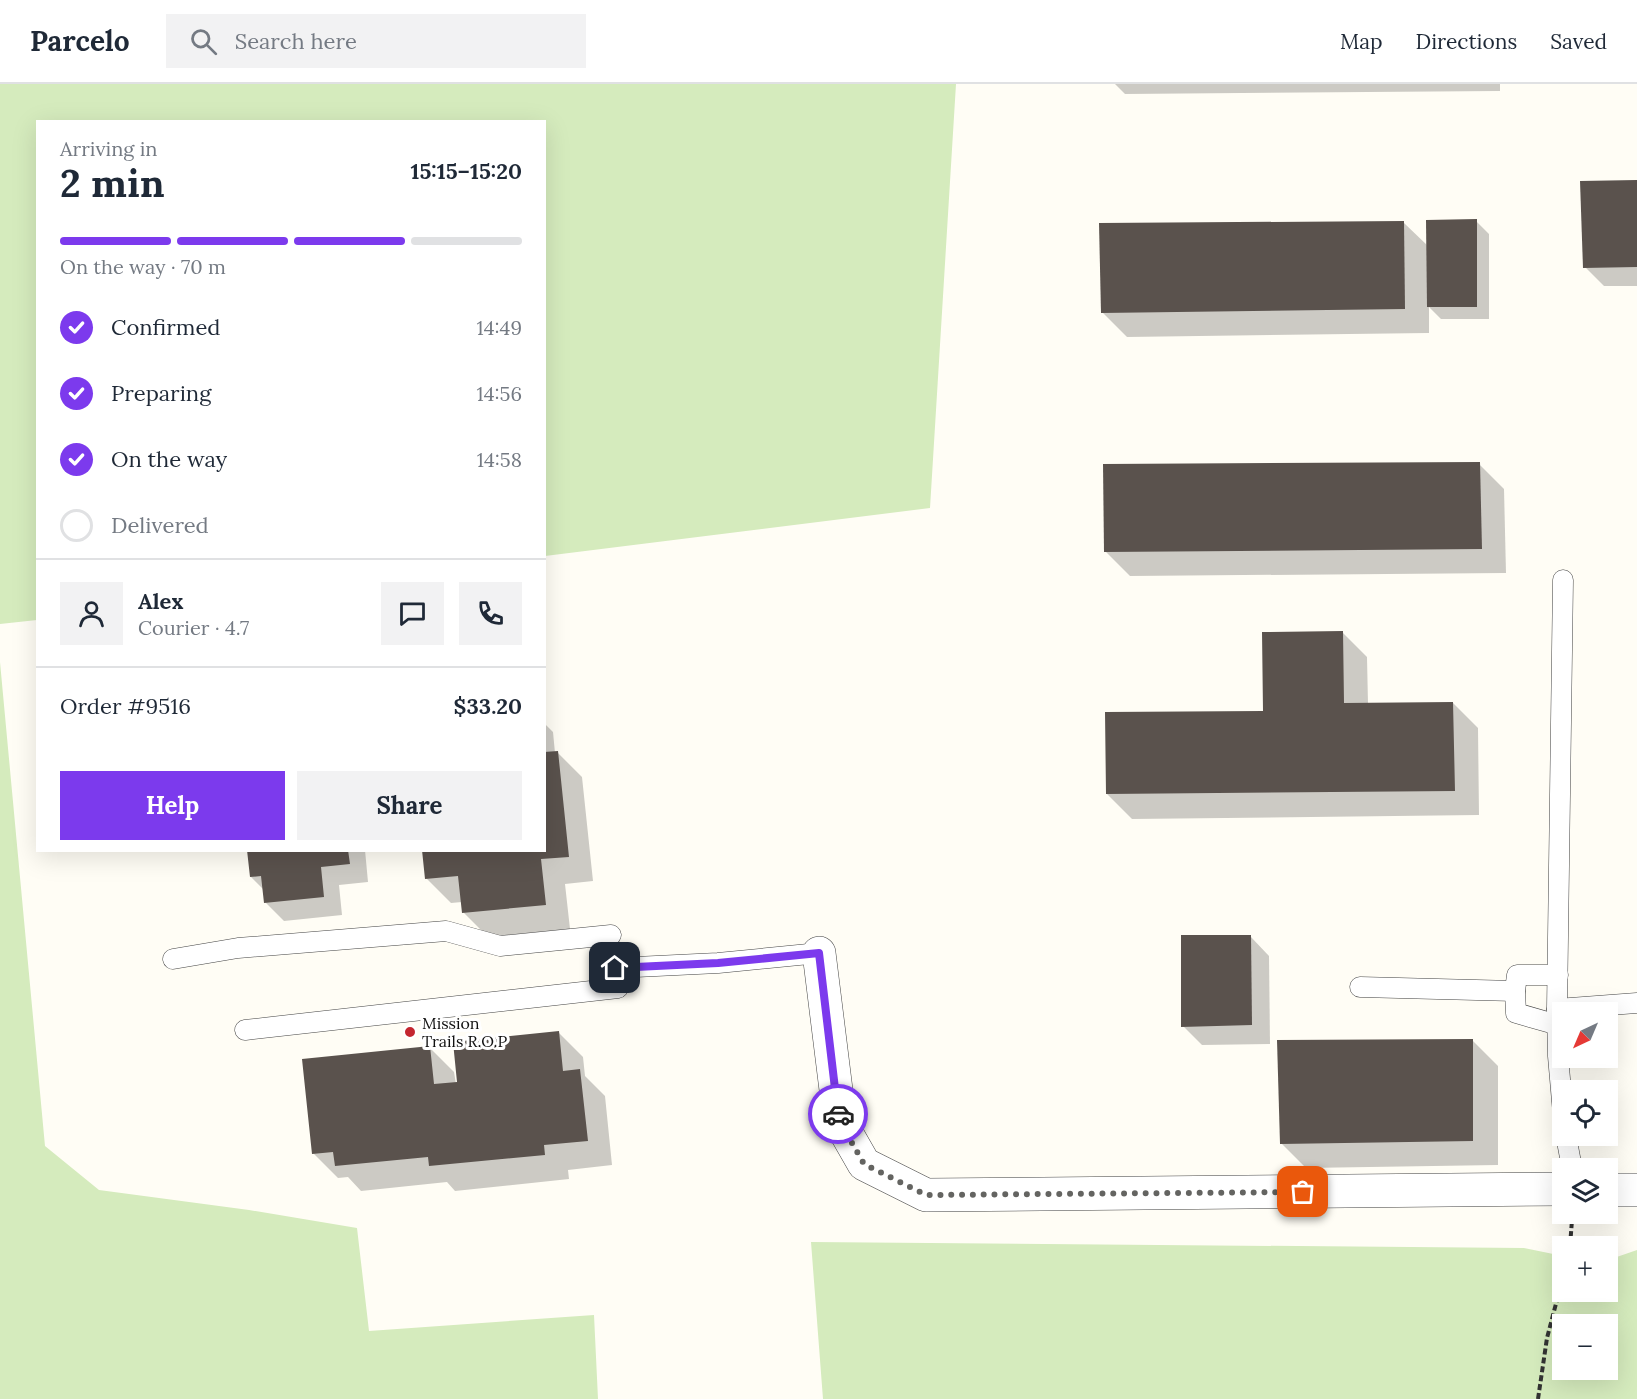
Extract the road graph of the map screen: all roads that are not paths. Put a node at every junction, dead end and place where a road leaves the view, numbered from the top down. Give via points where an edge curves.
1 (1563, 580) dead end
2 (611, 935) dead end
3 (819, 953) joint
4 (173, 959) dead end
5 (1558, 975) junction
6 (1360, 987) dead end
7 (1515, 991) junction
8 (1557, 1002) edge
9 (1637, 1003) edge
10 (1618, 1006) edge
11 (1552, 1017) edge
12 (245, 1030) dead end
13 (1552, 1189) edge
14 (1618, 1190) edge
15 (1637, 1190) edge

1 - 5 lane
2 - 4 lane via 500,946 446,931 238,948
3 - 12 lane via 718,963
3 - 13 street via 840,1122 864,1164 926,1195
5 - 7 lane via 1517,975
5 - 8 lane
6 - 7 lane
7 - 11 lane via 1516,1013
9 - 10 lane
14 - 15 street

